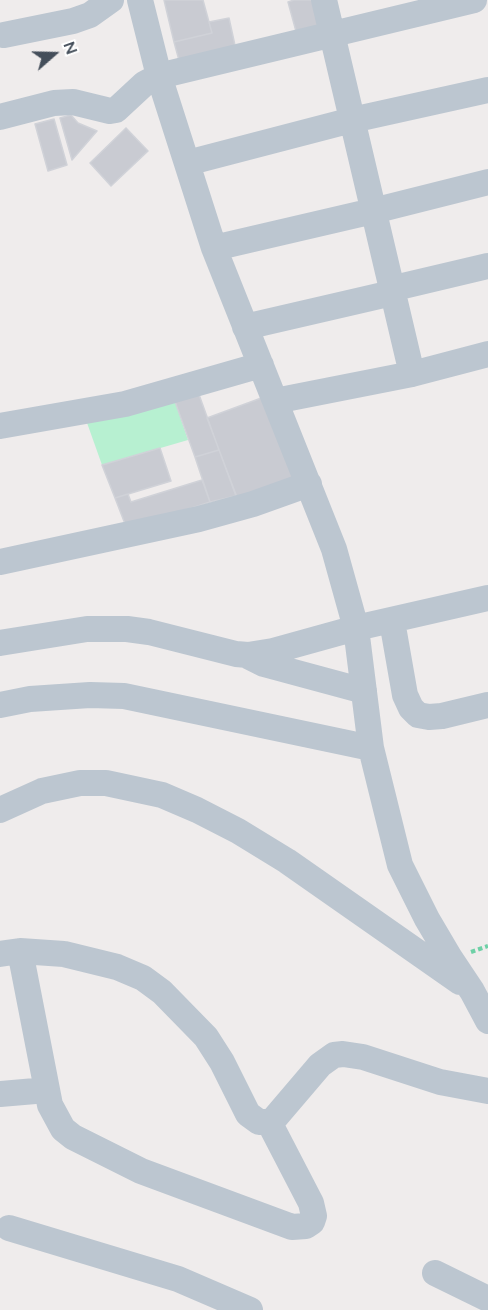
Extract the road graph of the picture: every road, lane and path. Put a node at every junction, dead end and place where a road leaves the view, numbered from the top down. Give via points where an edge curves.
1 (111, 0) edge
2 (140, 0) edge
3 (324, 0) edge
4 (474, 0) edge
5 (332, 33) junction
6 (4, 35) dead end
7 (159, 76) junction
8 (488, 90) edge
9 (0, 117) edge
10 (352, 120) junction
11 (187, 163) junction
12 (488, 182) edge
13 (373, 211) junction
14 (214, 248) junction
15 (488, 266) edge
16 (392, 293) junction
17 (245, 327) junction
18 (488, 354) edge
19 (261, 365) junction
20 (411, 374) junction
21 (275, 401) junction
22 (0, 426) edge
23 (309, 484) junction
24 (0, 562) edge
25 (488, 598) edge
26 (392, 621) junction
27 (356, 628) junction
28 (0, 644) edge
29 (248, 655) junction
30 (364, 691) junction
31 (0, 705) edge
32 (488, 705) edge
33 (371, 748) junction
34 (0, 810) edge
35 (10, 953) edge
36 (472, 991) junction
37 (488, 1021) edge
38 (47, 1090) junction
39 (488, 1091) edge
40 (0, 1094) edge
41 (269, 1122) junction
42 (9, 1228) dead end
43 (435, 1273) dead end
44 (488, 1299) edge
45 (250, 1310) edge

1 - 6 street via 73,21
2 - 7 street
3 - 5 street
4 - 5 street
5 - 7 street
5 - 10 street
7 - 9 street via 144,84 116,110 73,102 54,103
7 - 11 street
8 - 10 street
10 - 11 street
10 - 13 street
11 - 14 street
12 - 13 street
13 - 14 street
13 - 16 street
14 - 17 street
15 - 16 street via 404,286
16 - 17 street
16 - 20 street
17 - 19 street
18 - 20 street
19 - 21 street
19 - 22 street via 125,404
20 - 21 street
21 - 23 street
23 - 24 street via 199,519
23 - 27 street via 334,549
25 - 26 street
26 - 27 street
26 - 32 street via 405,695 418,715 442,716
27 - 29 street
27 - 30 street
28 - 29 street via 116,628
29 - 30 street via 264,664
30 - 33 street
31 - 33 street via 40,698 124,696
33 - 36 street via 400,865 411,891
34 - 36 street via 42,791 80,783 106,783 162,795 238,831 287,861
35 - 38 street
35 - 41 street via 64,954 143,978 206,1037 251,1118
36 - 37 street
38 - 40 street
38 - 41 street via 63,1129 83,1143 141,1171 300,1228 312,1222 311,1203
39 - 41 street via 440,1082 343,1053 320,1065
42 - 45 street via 178,1279
43 - 44 street

